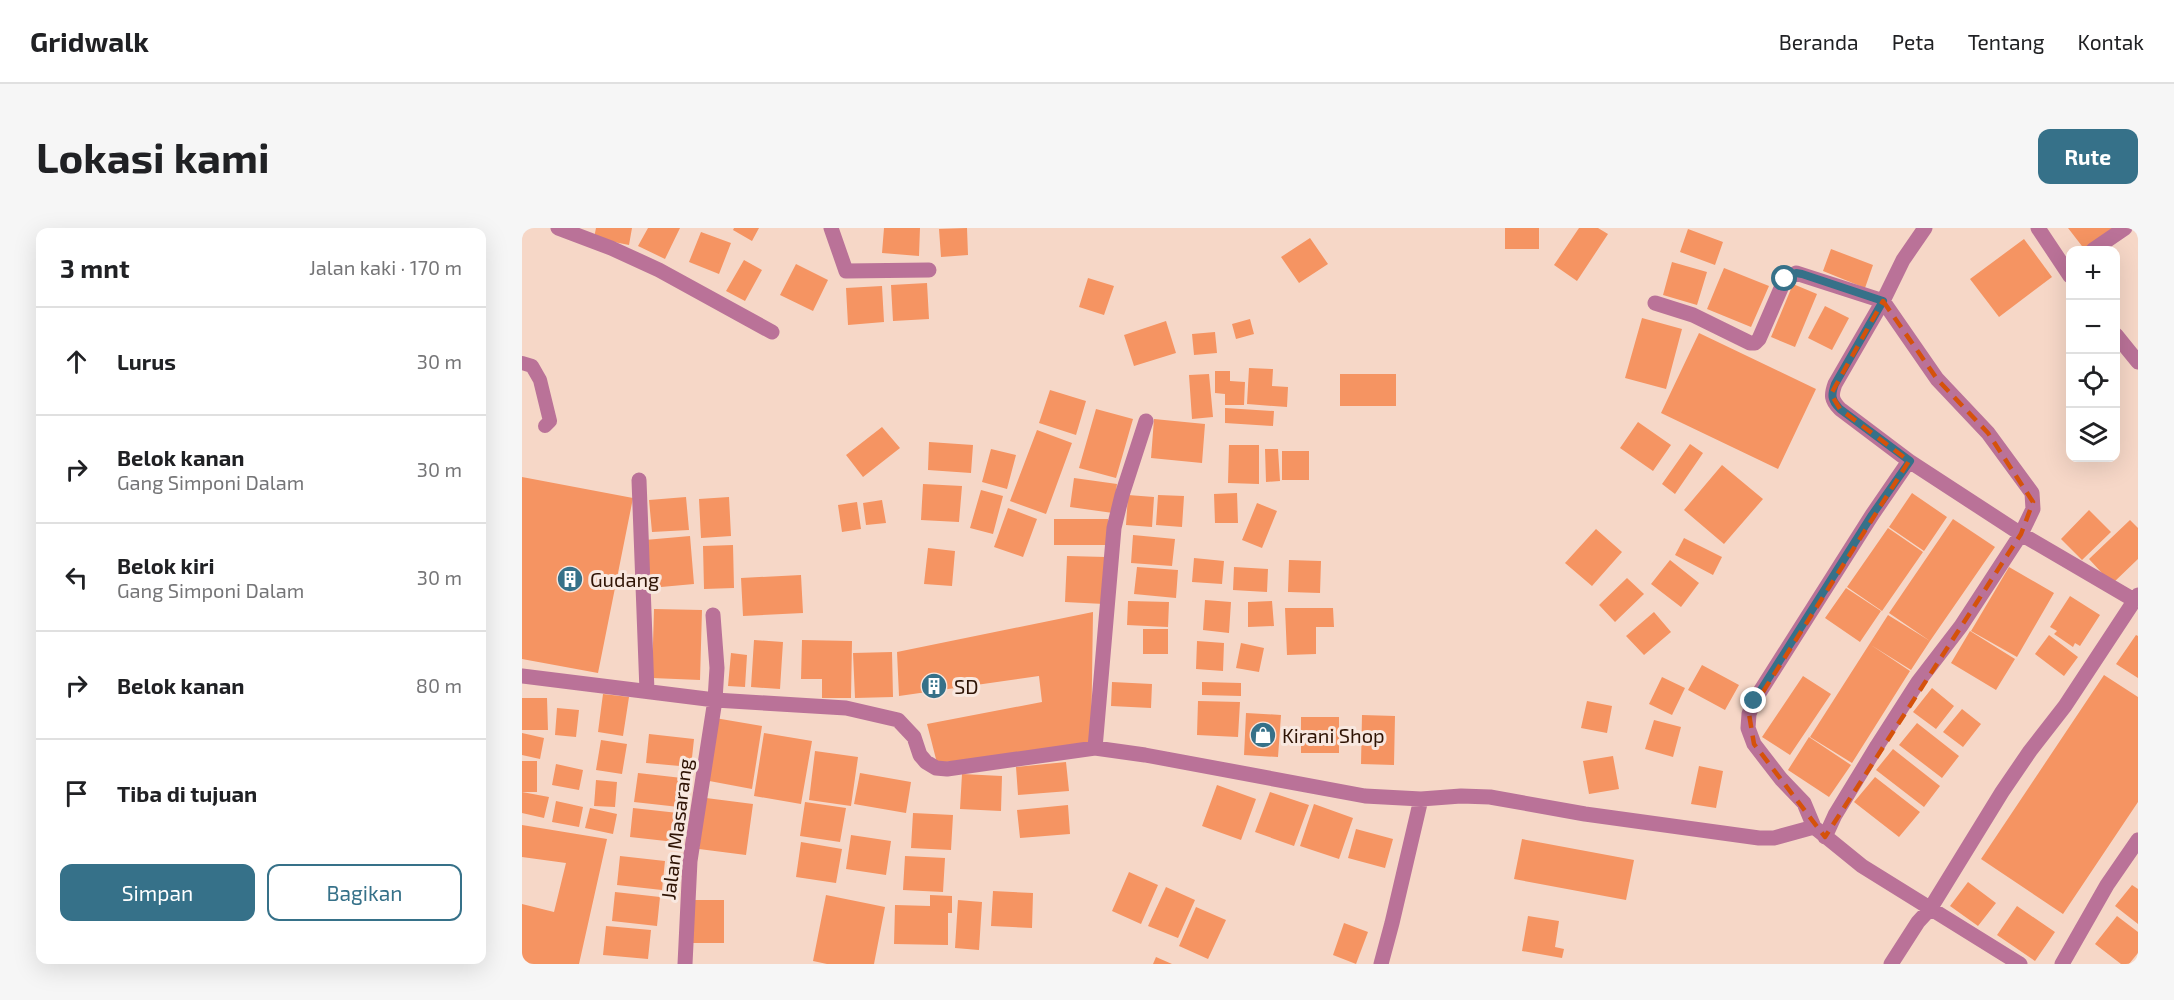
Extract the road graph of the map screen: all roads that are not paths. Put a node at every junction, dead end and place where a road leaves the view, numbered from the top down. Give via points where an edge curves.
1 (558, 228) edge
2 (831, 228) edge
3 (1925, 228) edge
4 (2038, 228) edge
5 (2125, 228) edge
6 (2099, 246) edge
7 (2066, 267) edge
8 (929, 270) dead end
9 (1883, 301) junction
10 (1655, 303) dead end
11 (772, 332) dead end
12 (2120, 341) edge
13 (2138, 362) edge
14 (522, 363) edge
15 (1146, 421) dead end
16 (546, 426) dead end
17 (1910, 461) junction
18 (639, 480) dead end
19 (2020, 534) junction
20 (2136, 598) edge
21 (713, 615) dead end
22 (522, 676) edge
23 (647, 691) junction
24 (715, 700) junction
25 (1095, 748) junction
26 (1421, 799) junction
27 (1819, 832) junction
28 (2138, 840) edge
29 (1930, 909) junction
30 (685, 964) edge
31 (1381, 964) edge
32 (1891, 964) edge
33 (2020, 964) edge
34 (2062, 964) edge

1 - 11 street via 659,270
2 - 8 street via 846,271
3 - 9 street via 1903,260
4 - 7 street
5 - 6 street
9 - 10 street via 1796,273 1785,279 1755,343
9 - 17 street via 1832,394 1840,409
9 - 19 street via 1937,379 1988,433 2032,493 2033,509
12 - 13 street
14 - 16 lane via 532,366 540,380 550,421
15 - 25 street via 1114,528
17 - 19 street
17 - 27 street via 1828,583 1749,714 1748,728 1754,744 1804,803
18 - 23 street
19 - 20 street
19 - 27 street via 1961,626 1918,682 1835,815
20 - 29 street via 2002,792
21 - 24 street, Jalan Masarang
22 - 23 street
23 - 24 street
24 - 25 street via 846,708 898,720 914,737 920,755 936,768
24 - 30 street, Jalan Masarang via 690,861
25 - 26 street via 1365,796
26 - 27 street via 1491,797 1759,838
26 - 31 street
27 - 29 street via 1862,866
28 - 34 street
29 - 32 street via 1917,922
29 - 33 street

